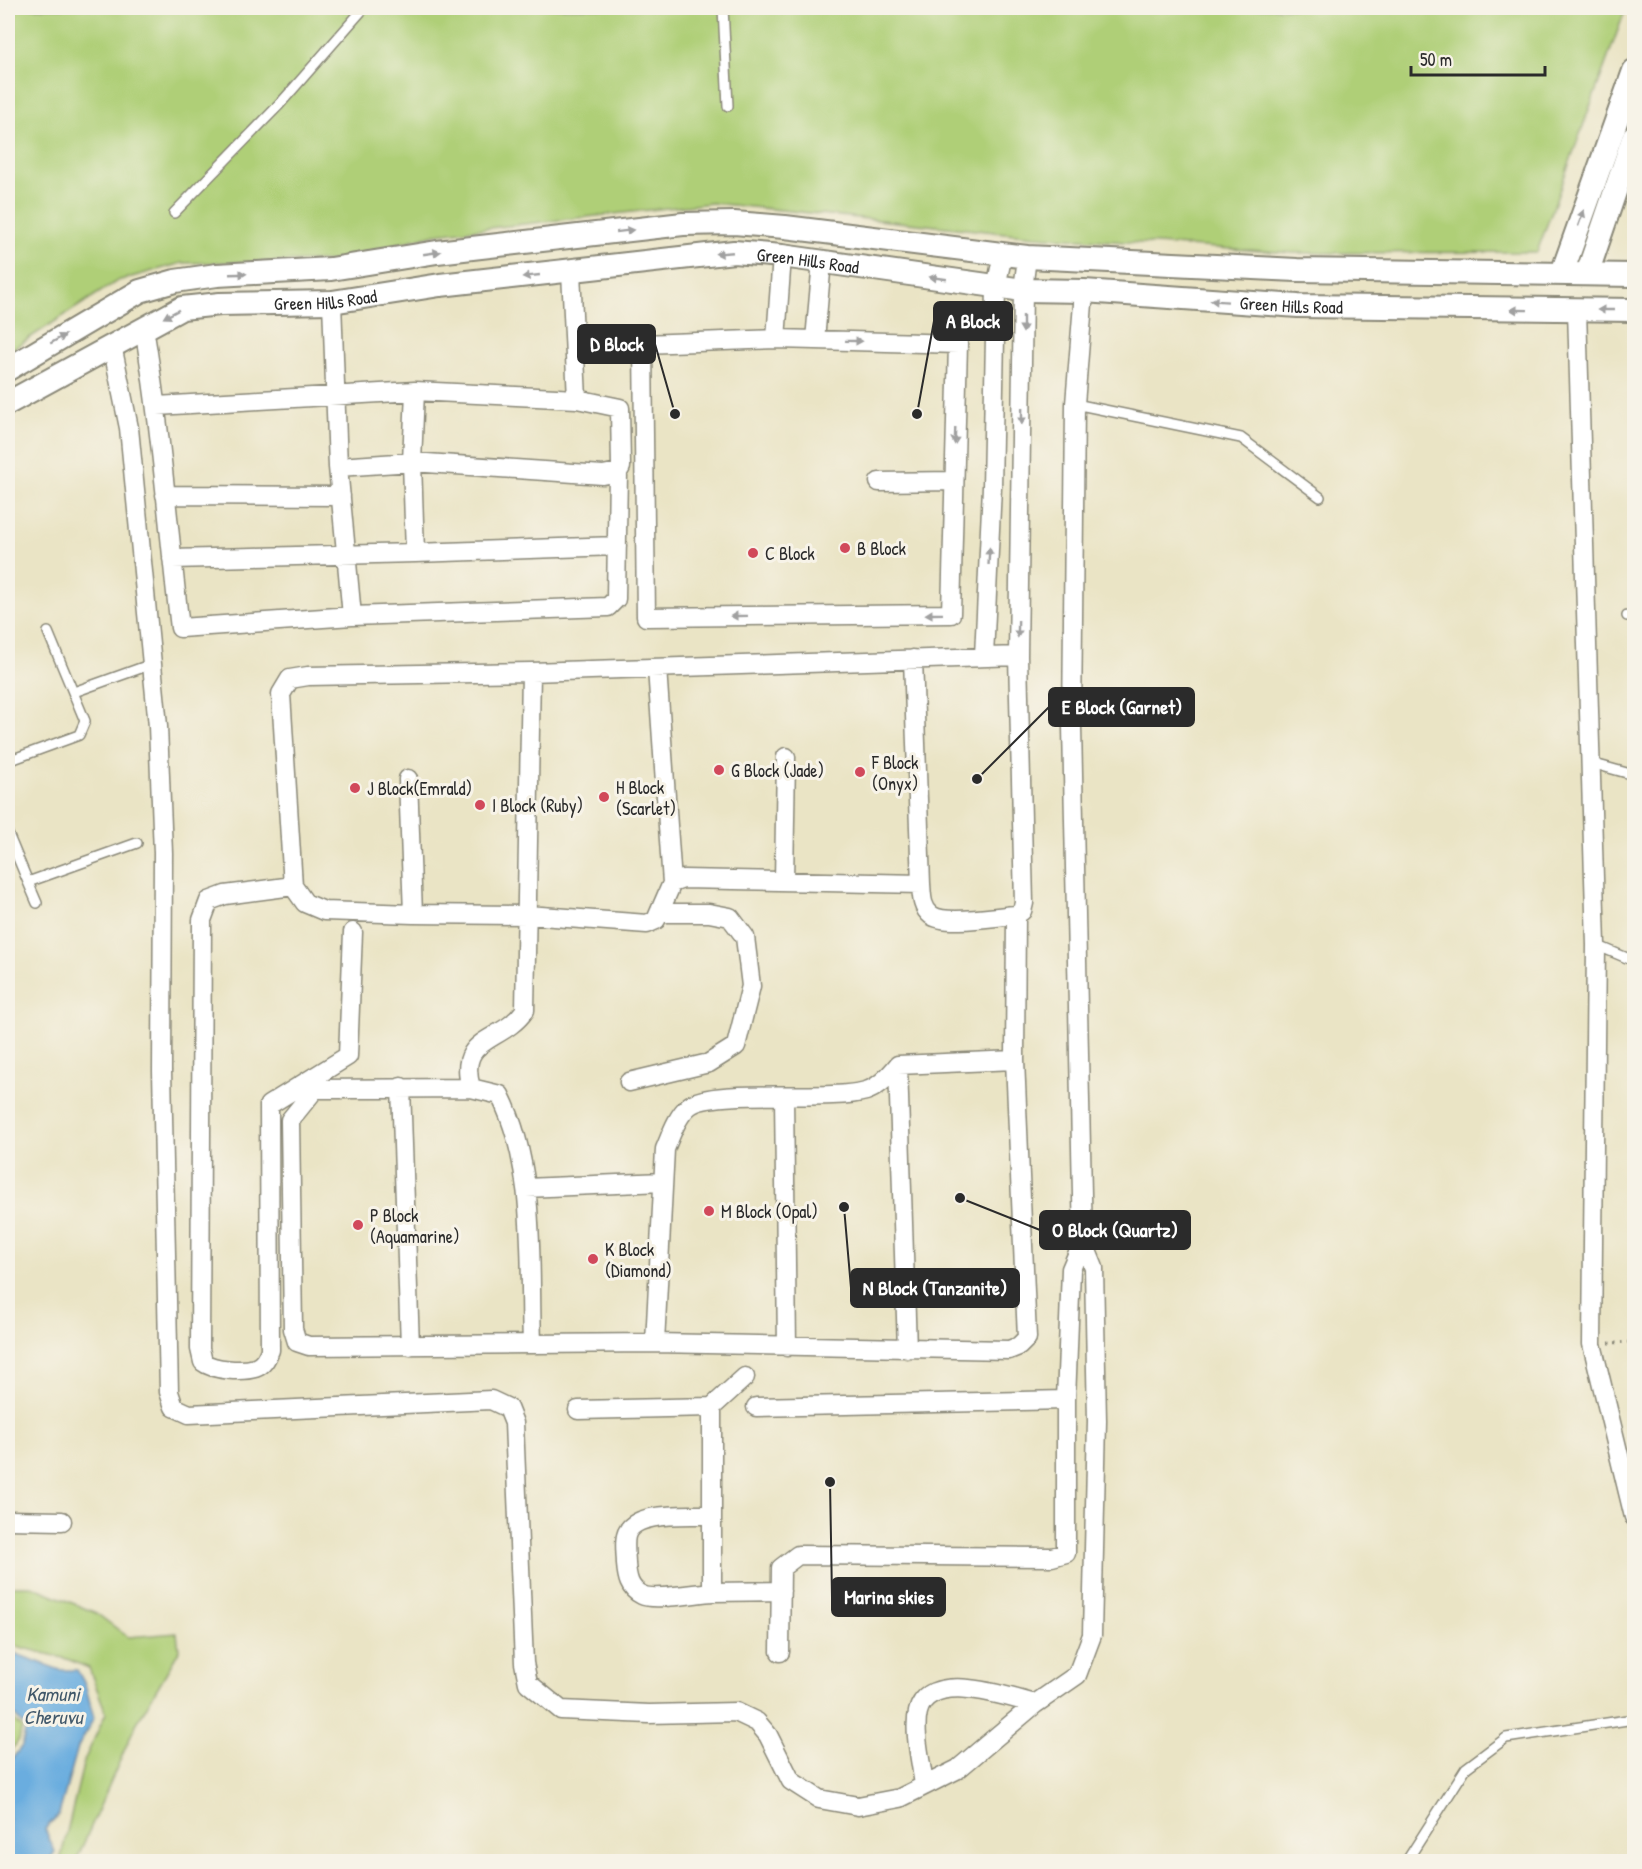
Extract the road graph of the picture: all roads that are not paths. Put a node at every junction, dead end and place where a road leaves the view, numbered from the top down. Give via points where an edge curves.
1 (364, 8) edge
2 (723, 8) edge
3 (1635, 71) edge
4 (728, 106) dead end
5 (1635, 136) edge
6 (174, 213) dead end
7 (1003, 254) junction
8 (782, 255) junction
9 (1028, 257) junction
10 (822, 261) junction
11 (571, 272) junction
12 (1562, 273) junction
13 (1587, 274) junction
14 (1635, 275) edge
15 (996, 287) junction
16 (1023, 290) junction
17 (1084, 291) junction
18 (332, 302) junction
19 (1577, 310) junction
20 (1635, 310) edge
21 (144, 328) junction
22 (776, 339) junction
23 (815, 340) junction
24 (112, 345) junction
25 (8, 369) edge
26 (415, 391) junction
27 (334, 395) junction
28 (577, 399) junction
29 (8, 403) edge
30 (1075, 404) junction
31 (158, 406) junction
32 (412, 462) junction
33 (338, 467) junction
34 (618, 472) junction
35 (954, 481) junction
36 (879, 482) dead end
37 (992, 487) junction
38 (1021, 487) junction
39 (165, 495) junction
40 (341, 496) junction
41 (1320, 497) dead end
42 (617, 546) junction
43 (346, 553) junction
44 (415, 553) junction
45 (172, 559) junction
46 (352, 616) junction
47 (48, 632) dead end
48 (984, 656) junction
49 (1018, 656) junction
50 (913, 660) junction
51 (152, 664) junction
52 (657, 668) junction
53 (531, 672) junction
54 (74, 692) junction
55 (786, 758) dead end
56 (8, 761) edge
57 (1591, 764) junction
58 (1635, 776) edge
59 (408, 779) dead end
60 (8, 834) edge
61 (136, 843) dead end
62 (784, 880) junction
63 (28, 882) junction
64 (672, 883) junction
65 (921, 884) junction
66 (293, 886) junction
67 (37, 903) dead end
68 (414, 914) junction
69 (659, 914) junction
70 (528, 915) junction
71 (1016, 915) junction
72 (353, 932) dead end
73 (1596, 945) junction
74 (1635, 961) edge
75 (1015, 1060) junction
76 (898, 1065) junction
77 (629, 1082) dead end
78 (401, 1088) junction
79 (471, 1088) junction
80 (784, 1098) junction
81 (663, 1182) junction
82 (526, 1188) junction
83 (1083, 1241) junction
84 (532, 1343) junction
85 (655, 1343) junction
86 (410, 1346) junction
87 (787, 1347) junction
88 (907, 1349) junction
89 (745, 1377) dead end
90 (1066, 1400) junction
91 (712, 1407) junction
92 (756, 1407) dead end
93 (578, 1410) dead end
94 (711, 1515) junction
95 (1635, 1517) edge
96 (8, 1520) edge
97 (62, 1521) dead end
98 (781, 1591) junction
99 (711, 1592) junction
100 (780, 1652) dead end
101 (1035, 1704) junction
102 (1635, 1719) edge
103 (924, 1786) junction
104 (1406, 1862) edge

1 - 6 lane via 279,105
2 - 4 lane
12 -> 3 street
5 - 13 street
7 - 9 street, Green Hills Road
7 - 15 street
25 -> 7 street, Green Hills Road via 140,291 218,275 331,269 437,252 693,224 785,227
8 - 10 street, Green Hills Road
8 -> 11 street, Green Hills Road via 734,252
8 - 22 street
9 - 12 street, Green Hills Road via 1297,270
9 - 16 street
15 -> 10 street, Green Hills Road
10 - 23 street
11 -> 18 street, Green Hills Road via 440,285
11 - 28 street
12 - 13 street, Green Hills Road
13 - 14 street, Green Hills Road
15 - 16 street, Green Hills Road
15 - 37 street
16 - 17 street, Green Hills Road
16 -> 38 street
19 -> 17 street, Green Hills Road via 1298,306
17 - 30 street
18 -> 21 street, Green Hills Road via 182,308
18 - 27 street
20 -> 19 street, Green Hills Road
19 - 57 street
21 - 24 street, Green Hills Road
21 - 31 street
22 - 23 street
35 -> 22 street via 951,614 646,617 643,344
23 -> 35 street via 958,344
24 - 29 street, Green Hills Road
24 - 51 street via 129,428
26 - 27 street
26 - 28 street
26 - 32 street
27 - 31 street
27 - 33 street
28 - 34 street via 620,408
30 - 41 lane via 1240,438
30 - 83 street via 1072,727
31 - 39 street
32 - 33 street
32 - 34 street via 603,475
32 - 44 street
33 - 40 street
34 - 42 street
35 - 36 street
37 - 38 street
48 -> 37 street
38 -> 49 street
39 - 40 street
39 - 45 street
40 - 43 street
42 - 44 street
42 - 46 street via 616,599 608,607
43 - 44 street
43 - 45 street
43 - 46 street
45 - 46 street via 180,628
47 - 54 lane
48 - 49 street
48 - 50 street
49 - 71 street via 1024,903
50 - 52 street
50 - 65 street
51 - 54 lane
51 - 103 street via 163,853 164,1225 169,1392 174,1407 189,1414 491,1400 508,1408 514,1423 524,1663 528,1683 543,1698 561,1710 736,1712 757,1722 768,1735 791,1781 819,1799 858,1806 900,1798
52 - 53 street
52 - 64 street
53 - 66 street via 308,676 290,680 280,694
53 - 70 street
54 - 56 lane via 85,722 79,735
55 - 62 street
57 - 58 lane
57 - 73 street
59 - 68 street
60 - 63 lane
61 - 63 lane
62 - 64 street via 683,879
62 - 65 street
63 - 67 lane
64 - 69 street
65 - 71 street via 923,904 932,915 947,920
66 - 68 street via 305,903 324,911
66 - 72 street via 225,895 209,901 202,920 200,1349 203,1362 213,1369 256,1368 270,1350 269,1105 348,1056
68 - 70 street
69 - 70 street via 647,924
69 - 77 street via 709,913 730,917 745,937 751,986 736,1046 709,1063
70 - 79 street via 525,1010 513,1024 479,1044 469,1056
71 - 75 street
73 - 74 lane
73 - 95 street via 1592,1344
75 - 76 street
75 - 88 street via 1027,1338 1010,1350
76 - 80 street via 885,1080 867,1091
76 - 88 street
78 - 79 street
78 - 86 street
78 - 86 street via 315,1089 290,1120 293,1329 297,1342 309,1346
79 - 82 street via 500,1095 514,1122
80 - 81 street via 715,1097 690,1105 664,1149
80 - 87 street
81 - 82 street
81 - 85 street
82 - 84 street
83 - 90 street via 1071,1269
83 - 101 street via 1094,1268 1097,1421 1092,1635 1077,1675
84 - 85 street
84 - 86 street
85 - 87 street
87 - 88 street
89 - 91 street
90 - 92 street
90 - 98 street via 1066,1553 1052,1557 798,1555 781,1568
91 - 93 street
91 - 94 street
94 - 99 street
94 - 99 street via 650,1517 635,1522 626,1535 627,1577 632,1588 644,1597
96 - 97 street
98 - 99 street
98 - 100 street
101 - 103 street via 958,1769
101 - 103 street via 975,1689 943,1689 928,1695 916,1724
102 - 104 lane via 1506,1738 1466,1768

